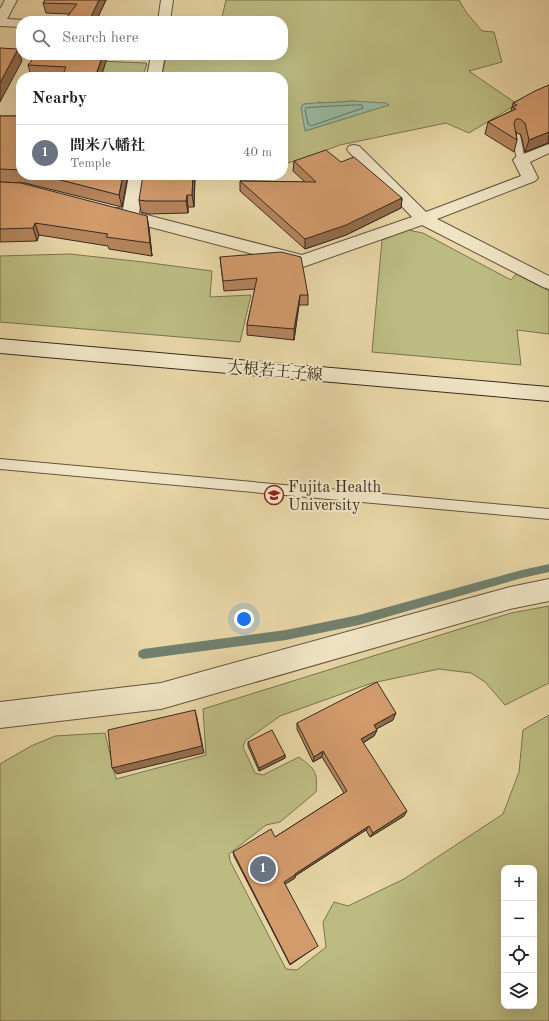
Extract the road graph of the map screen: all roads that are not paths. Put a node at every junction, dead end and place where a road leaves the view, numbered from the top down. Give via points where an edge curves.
1 (11, 0) edge
2 (167, 0) edge
3 (165, 16) edge
4 (0, 21) edge
5 (16, 23) edge
6 (157, 60) edge
7 (155, 72) edge
8 (516, 135) edge
9 (549, 148) edge
10 (354, 150) dead end
11 (521, 160) junction
12 (136, 180) edge
13 (101, 209) edge
14 (130, 216) junction
15 (423, 219) junction
16 (549, 283) edge
17 (0, 346) edge
18 (549, 394) edge
19 (0, 464) edge
20 (549, 514) edge
21 (549, 590) edge
22 (0, 715) edge

1 - 4 street
2 - 3 street
4 - 5 street
6 - 7 street
8 - 11 lane
9 - 11 street
10 - 15 street
11 - 15 street via 530,178
12 - 14 street
13 - 14 street
14 - 15 street via 303,261
15 - 16 street
17 - 18 street, 大根若王子線
19 - 20 lane
21 - 22 street via 510,598 161,696

